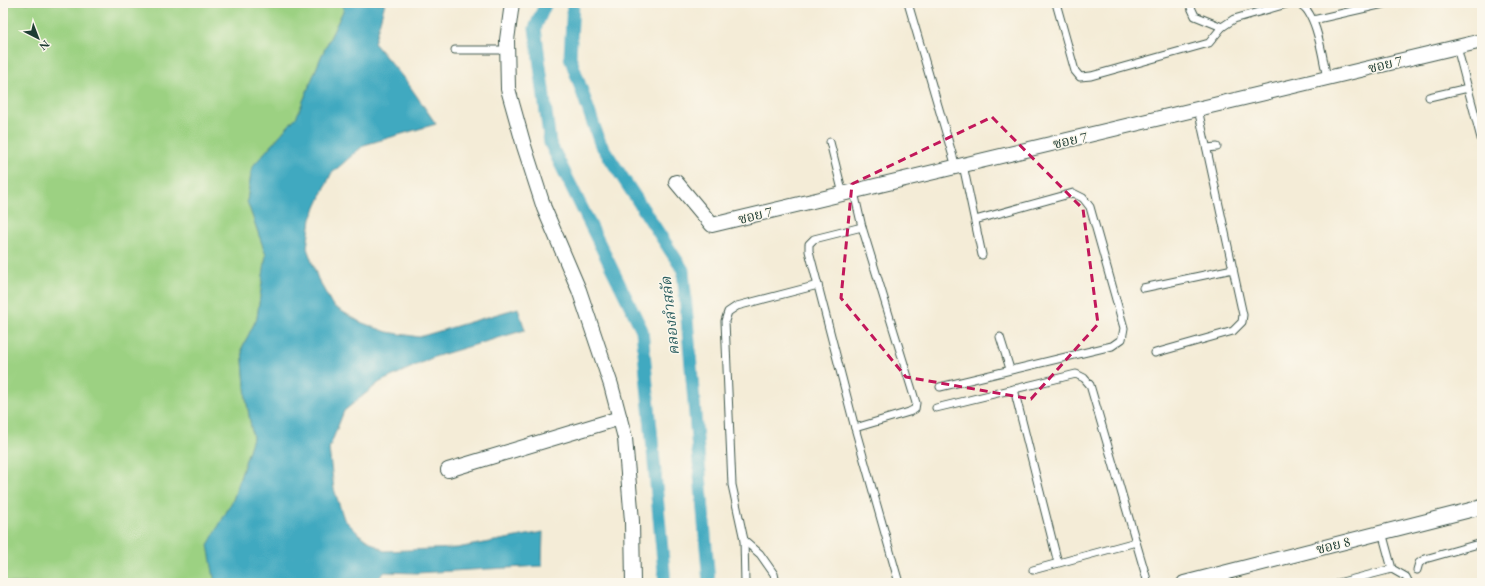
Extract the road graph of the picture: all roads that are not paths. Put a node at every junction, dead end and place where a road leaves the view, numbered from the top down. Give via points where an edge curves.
1 (512, 3) edge
2 (908, 3) edge
3 (1056, 3) edge
4 (1189, 3) edge
5 (1290, 3) edge
6 (1388, 3) edge
7 (1313, 20) junction
8 (1222, 27) junction
9 (1482, 41) edge
10 (1456, 47) junction
11 (455, 50) dead end
12 (507, 50) junction
13 (1327, 78) junction
14 (1468, 88) junction
15 (1429, 97) dead end
16 (1198, 109) junction
17 (830, 142) dead end
18 (1482, 142) edge
19 (1217, 147) dead end
20 (1207, 148) junction
21 (959, 166) junction
22 (676, 182) dead end
23 (849, 193) junction
24 (974, 220) junction
25 (862, 226) junction
26 (982, 254) dead end
27 (1233, 269) junction
28 (818, 285) junction
29 (1143, 288) dead end
30 (1000, 337) dead end
31 (1155, 353) dead end
32 (1010, 370) junction
33 (940, 386) dead end
34 (1014, 389) junction
35 (936, 408) dead end
36 (620, 418) junction
37 (855, 428) junction
38 (448, 470) dead end
39 (1482, 507) edge
40 (1382, 532) junction
41 (744, 540) junction
42 (1136, 542) junction
43 (1482, 543) edge
44 (1058, 563) junction
45 (1392, 569) junction
46 (1033, 570) dead end
47 (1417, 570) dead end
48 (633, 583) edge
49 (745, 583) edge
50 (776, 583) edge
51 (899, 583) edge
52 (1148, 583) edge
53 (1184, 583) edge
54 (1338, 583) edge
55 (1409, 583) edge

1 - 12 street
2 - 21 lane
3 - 8 lane via 1075,71 1080,76 1091,76 1209,43
4 - 8 lane via 1195,16
5 - 7 lane via 1299,3 1307,9
5 - 8 lane via 1234,19
6 - 7 lane
7 - 13 lane
9 - 10 street, ซอย 7
10 - 13 street, ซอย 7
10 - 14 lane
11 - 12 lane
12 - 36 street via 508,89 524,146 544,208 579,290
13 - 16 street, ซอย 7
14 - 15 lane
14 - 18 lane
16 - 20 lane
16 - 21 street, ซอย 7
17 - 23 lane
19 - 20 lane
20 - 27 lane
21 - 23 street, ซอย 7
21 - 24 lane
22 - 23 street, ซอย 7 via 712,226
23 - 25 lane
24 - 26 lane
24 - 32 lane via 1073,193 1083,198 1090,207 1124,328 1122,339 1112,346
25 - 28 lane via 814,239 809,244
25 - 37 lane via 916,403 915,409 909,412
27 - 29 lane
27 - 31 lane via 1243,315 1242,322 1233,331
28 - 37 lane
28 - 41 lane via 737,306 728,312 725,321 732,485
30 - 32 lane
32 - 33 lane
34 - 35 lane
34 - 42 lane via 1076,374 1090,385
34 - 44 lane
36 - 38 street
36 - 48 street via 625,438 632,521
37 - 51 lane
39 - 40 street, ซอย 8
40 - 45 lane
40 - 53 street, ซอย 8
41 - 49 lane
41 - 50 lane via 760,554 774,574
42 - 44 lane
42 - 52 lane
43 - 47 lane via 1425,559 1419,563
44 - 46 lane
45 - 54 lane
45 - 55 lane via 1406,577

